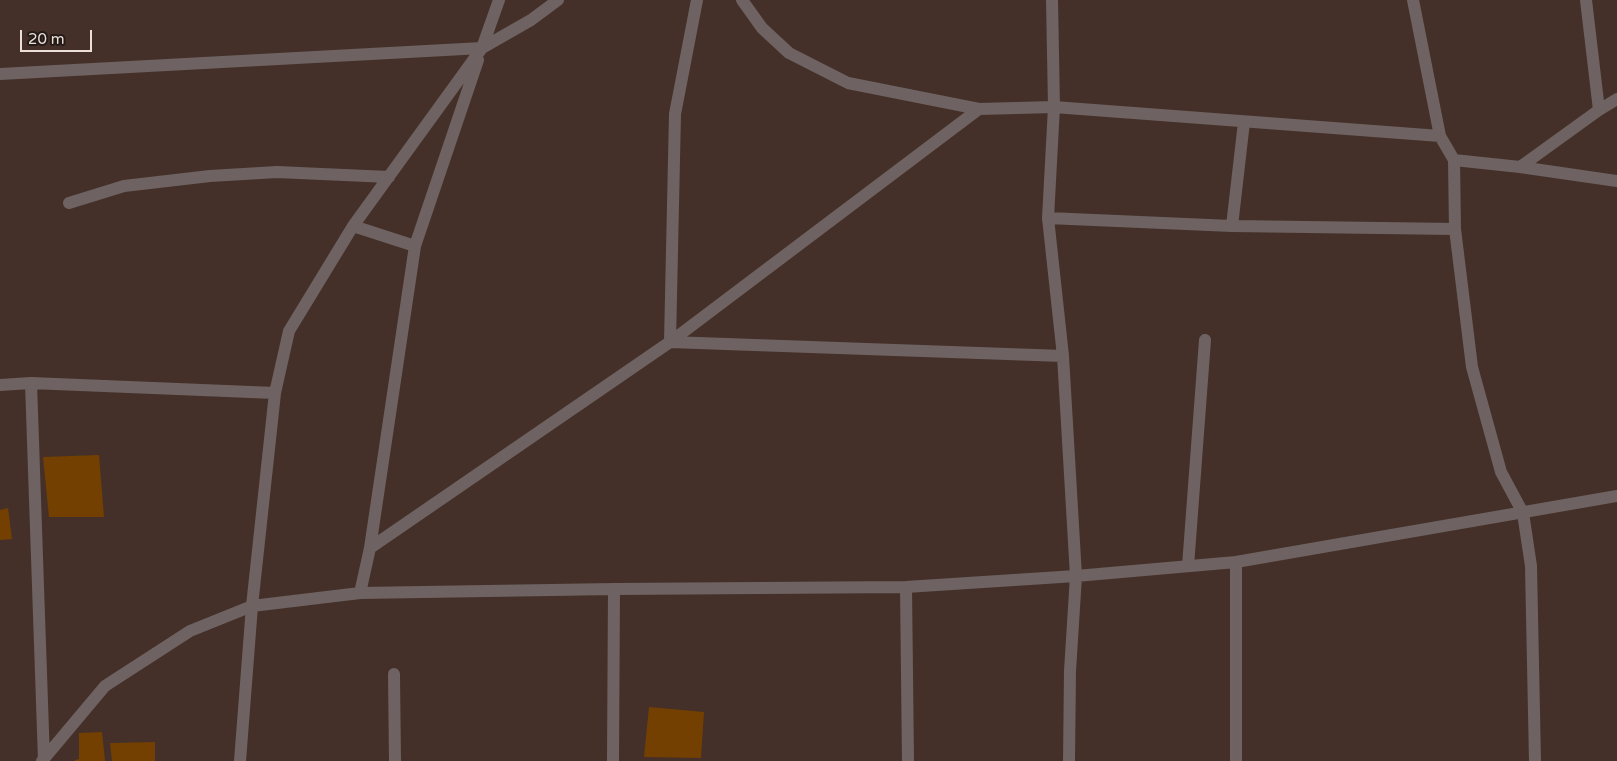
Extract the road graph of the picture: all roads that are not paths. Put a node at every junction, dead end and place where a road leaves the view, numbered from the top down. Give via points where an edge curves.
1 (499, 0) edge
2 (558, 0) edge
3 (697, 0) edge
4 (742, 0) edge
5 (1052, 0) edge
6 (1413, 0) edge
7 (1586, 0) edge
8 (482, 48) junction
9 (0, 74) edge
10 (1617, 99) edge
11 (1054, 107) junction
12 (979, 108) junction
13 (1599, 110) junction
14 (1244, 122) junction
15 (1440, 136) junction
16 (1454, 160) junction
17 (1520, 167) junction
18 (389, 176) junction
19 (1617, 181) edge
20 (69, 203) dead end
21 (1048, 218) junction
22 (353, 226) junction
23 (1232, 226) junction
24 (1455, 229) junction
25 (415, 246) junction
26 (1205, 340) dead end
27 (670, 342) junction
28 (1063, 356) junction
29 (31, 382) junction
30 (0, 384) edge
31 (275, 394) junction
32 (1617, 496) edge
33 (1523, 513) junction
34 (370, 548) junction
35 (1236, 562) junction
36 (1188, 566) junction
37 (1076, 576) junction
38 (906, 587) junction
39 (614, 589) junction
40 (360, 593) junction
41 (252, 606) junction
42 (394, 674) dead end
43 (43, 761) edge
44 (240, 761) edge
45 (395, 761) edge
46 (614, 761) edge
47 (908, 761) edge
48 (1069, 761) edge
49 (1236, 761) edge
50 (1535, 761) edge

1 - 8 street
2 - 8 street via 532,20
3 - 27 street via 675,114
4 - 12 street via 762,28 789,53 848,83
5 - 11 street
6 - 15 street
7 - 13 street
8 - 9 street
8 - 18 street
8 - 25 street
10 - 13 street
11 - 12 street
11 - 14 street
11 - 21 street
12 - 27 street
13 - 17 street
14 - 15 street
14 - 23 street
15 - 16 street
16 - 17 street
16 - 24 street
17 - 19 street
18 - 20 street via 278,172 210,176 124,186
18 - 22 street
21 - 23 street
21 - 28 street
22 - 25 street
22 - 31 street via 289,331
23 - 24 street
24 - 33 street via 1472,367 1502,472
25 - 34 street
26 - 36 street
27 - 28 street
27 - 34 street
28 - 37 street
29 - 30 street
29 - 31 street
29 - 43 street
31 - 41 street
32 - 33 street
33 - 35 street
33 - 50 street via 1531,566
34 - 40 street
35 - 36 street
35 - 49 street
36 - 37 street
37 - 38 street
37 - 48 street
38 - 39 street
38 - 47 street
39 - 40 street
39 - 46 street
40 - 41 street
41 - 43 street via 190,631 105,686
41 - 44 street
42 - 45 street

